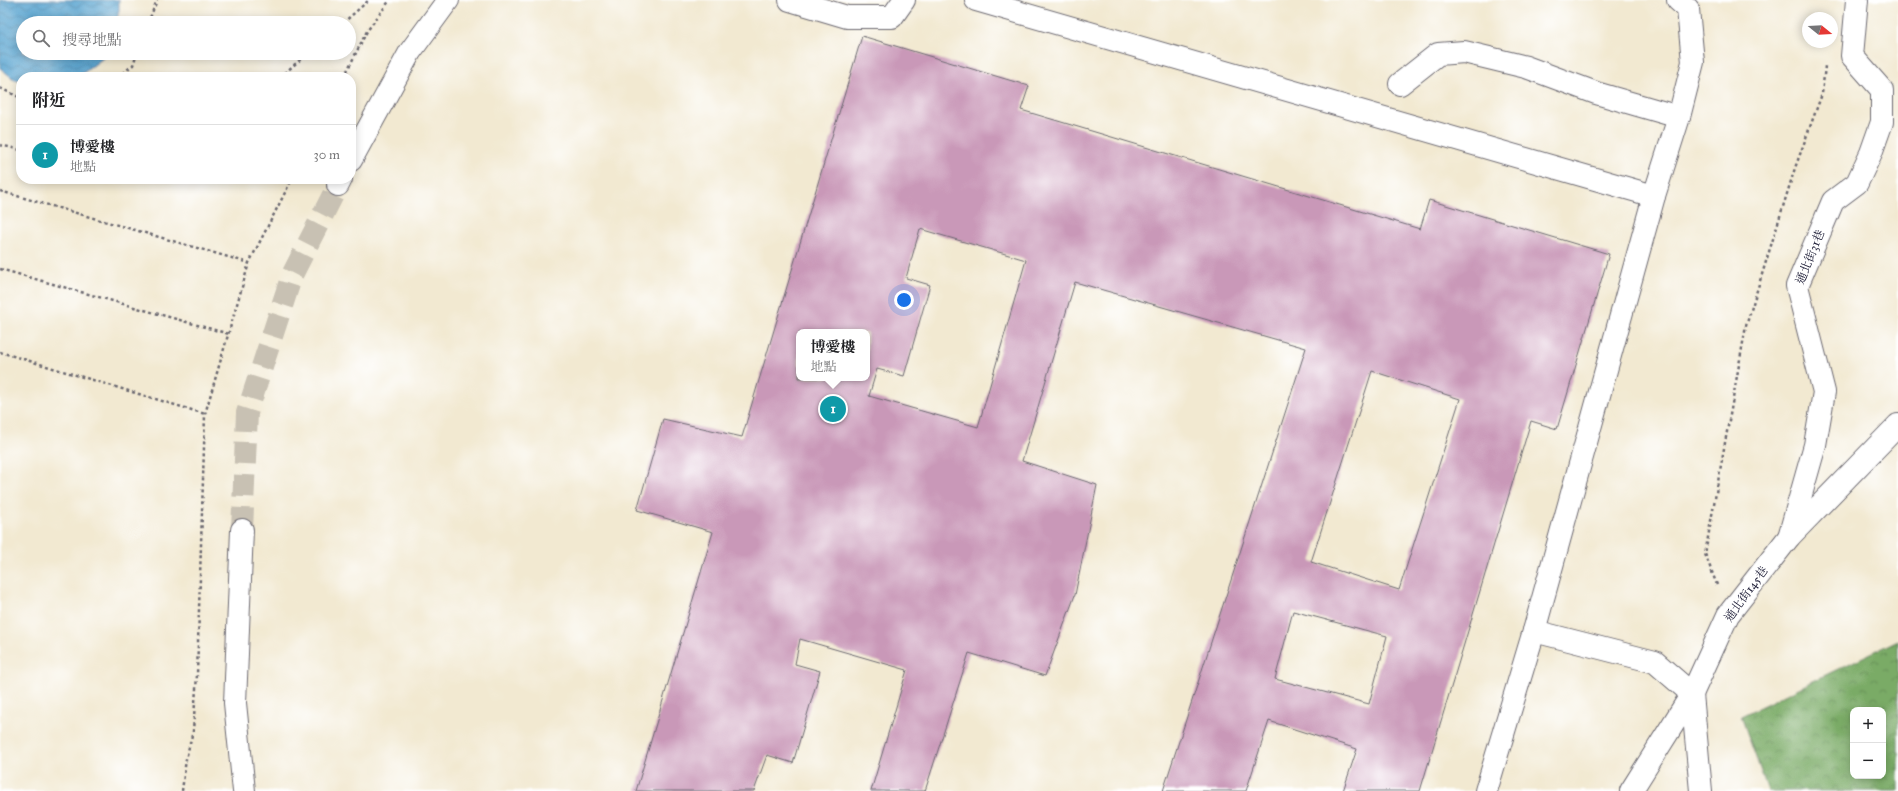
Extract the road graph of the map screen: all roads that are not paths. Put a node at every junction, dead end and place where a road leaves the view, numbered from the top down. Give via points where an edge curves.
1 (448, 0) edge
2 (790, 0) edge
3 (904, 0) edge
4 (976, 0) edge
5 (1678, 0) edge
6 (1857, 0) edge
7 (1400, 84) dead end
8 (1679, 117) junction
9 (356, 151) edge
10 (1654, 196) junction
11 (1898, 425) edge
12 (242, 530) tunnel mouth
13 (1789, 536) junction
14 (1534, 631) junction
15 (1692, 694) junction
16 (244, 791) edge
17 (1486, 791) edge
18 (1631, 791) edge
19 (1701, 791) edge

1 - 9 street via 410,52
2 - 3 street via 847,16 892,17
4 - 10 street
5 - 8 street via 1688,9 1693,62
6 - 13 street, 通北街31巷 via 1852,56 1882,90 1882,122 1857,182 1833,201 1797,286 1824,392 1815,445
7 - 8 street via 1438,54 1464,52 1526,67 1596,93
8 - 10 street
10 - 14 street
11 - 13 street, 通北街145巷
12 - 16 street via 234,703
13 - 15 street, 通北街145巷 via 1728,615
14 - 15 street via 1655,662
14 - 17 street
15 - 18 street, 通北街145巷
15 - 19 street

